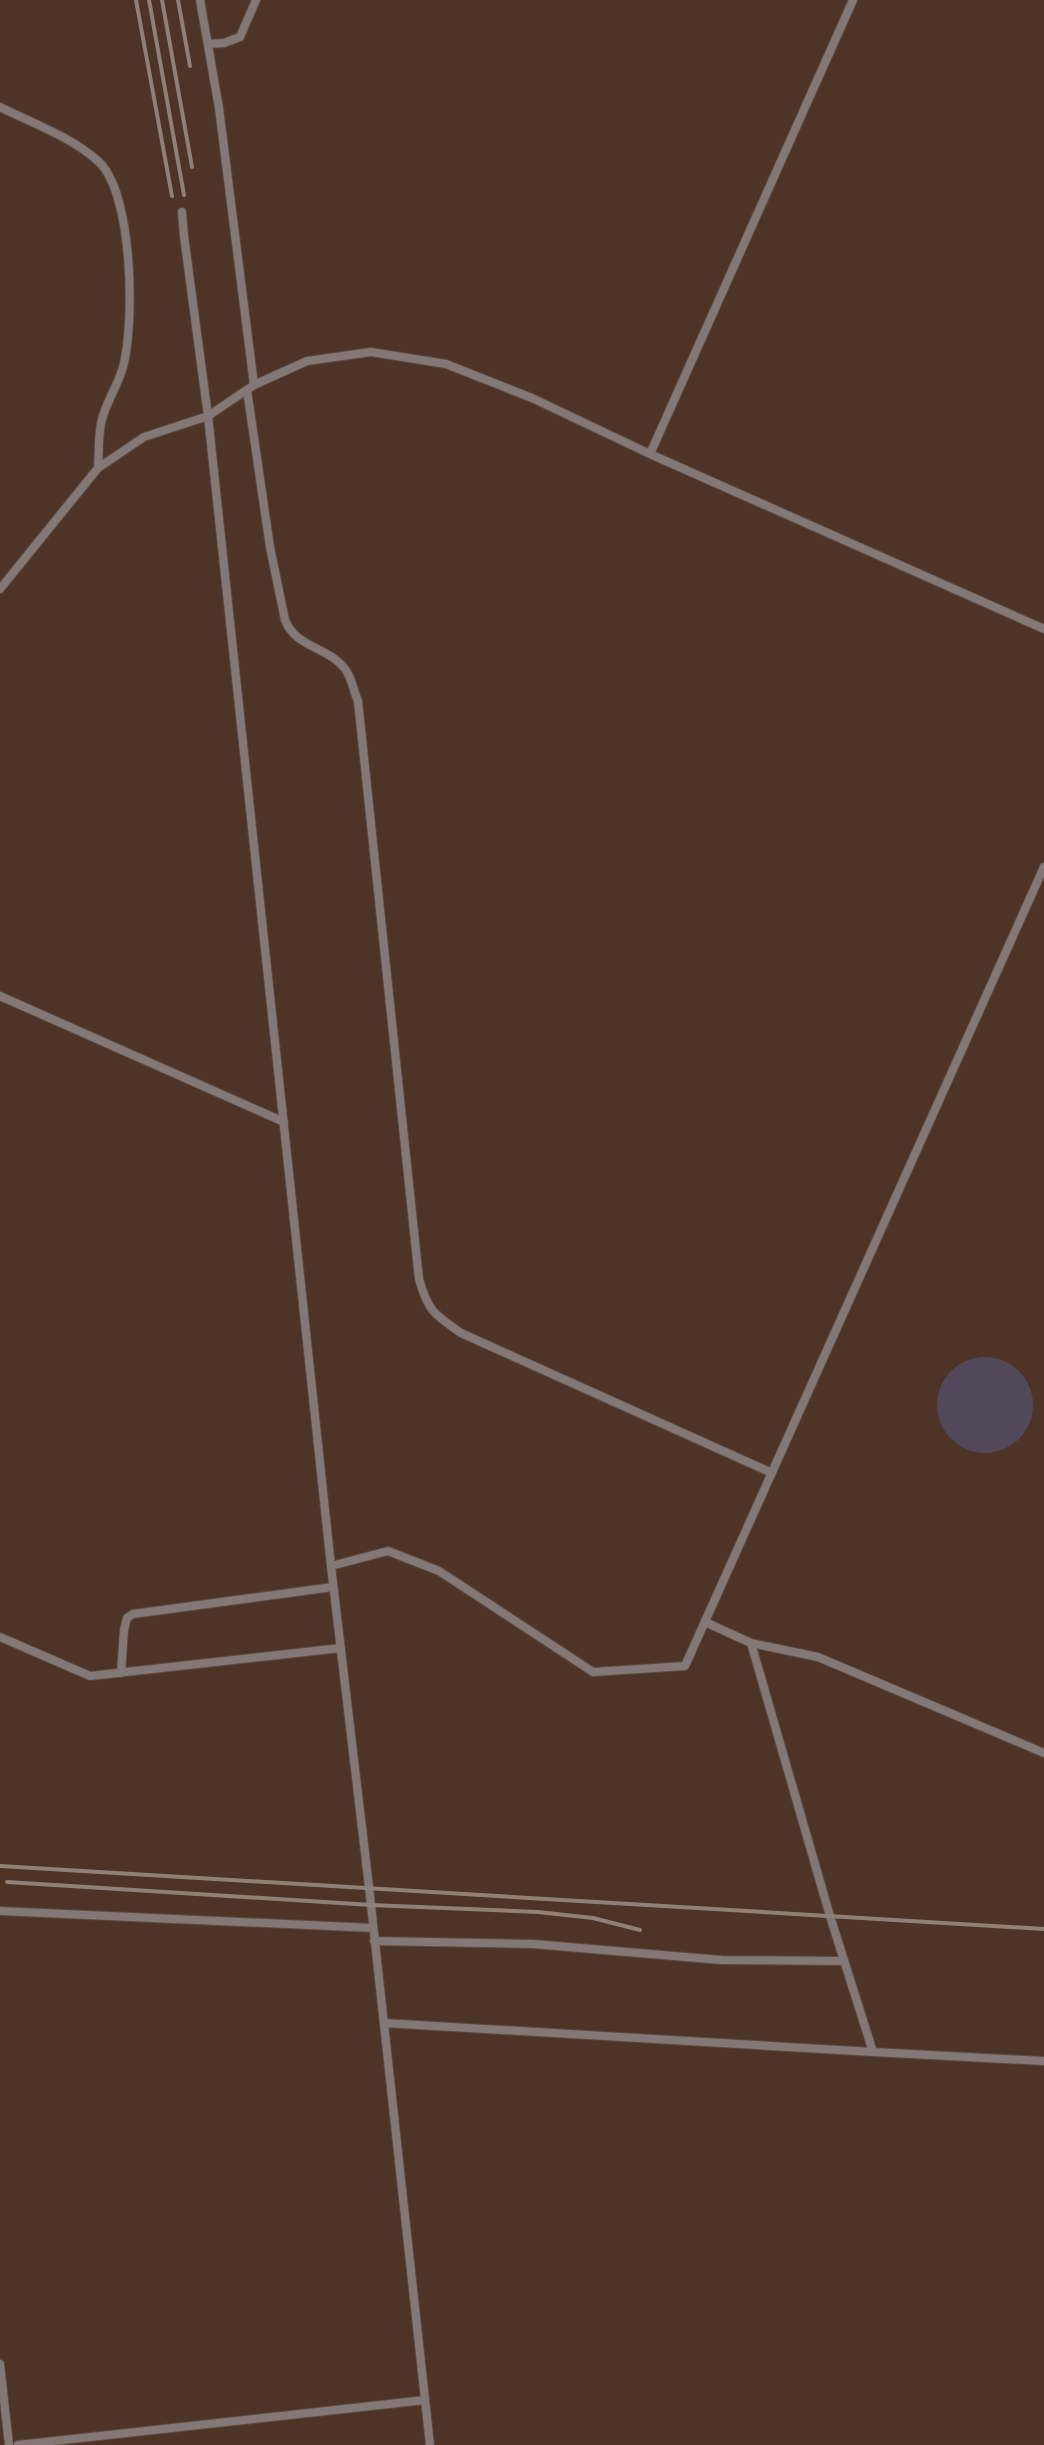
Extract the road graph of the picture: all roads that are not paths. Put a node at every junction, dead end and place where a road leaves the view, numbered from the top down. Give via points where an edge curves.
1 (200, 0) edge
2 (256, 0) edge
3 (853, 0) edge
4 (208, 44) junction
5 (0, 107) edge
6 (182, 212) dead end
7 (254, 385) junction
8 (247, 390) junction
9 (208, 416) junction
10 (650, 454) junction
11 (98, 468) junction
12 (0, 589) edge
13 (1044, 629) edge
14 (1044, 867) edge
15 (0, 996) edge
16 (284, 1122) junction
17 (772, 1473) junction
18 (331, 1566) junction
19 (334, 1587) junction
20 (705, 1622) junction
21 (0, 1637) edge
22 (751, 1643) junction
23 (340, 1648) junction
24 (121, 1673) junction
25 (1044, 1753) edge
26 (0, 1911) edge
27 (373, 1928) junction
28 (374, 1941) junction
29 (844, 1961) junction
30 (384, 2024) junction
31 (873, 2052) junction
32 (1044, 2061) edge
33 (0, 2364) edge
34 (425, 2400) junction
35 (9, 2445) edge
36 (18, 2445) edge
37 (430, 2445) edge

1 - 4 lane
2 - 4 lane via 240,37
3 - 10 lane
4 - 7 lane
5 - 11 lane via 77,145 100,162 113,182 123,214 131,308 123,366 102,420
6 - 9 lane
7 - 8 lane
7 - 10 lane via 307,361 371,352 446,364 532,398
8 - 9 lane
8 - 17 lane via 270,547 285,620 289,631 299,641 338,662 347,672 358,701 419,1279 426,1303 441,1320 461,1333
9 - 11 lane via 144,437
9 - 16 lane
10 - 13 lane
11 - 12 lane
14 - 17 lane
15 - 16 lane
16 - 18 lane
17 - 20 lane
18 - 19 lane
18 - 20 lane via 388,1551 439,1571 593,1672 685,1666
19 - 23 lane
19 - 24 lane via 133,1614 127,1618 124,1630
20 - 22 lane
21 - 24 lane via 90,1676
22 - 25 lane via 818,1657
22 - 29 lane
23 - 24 lane
23 - 27 lane
26 - 27 lane
27 - 28 lane
28 - 29 lane via 532,1944 720,1960
28 - 30 lane
29 - 31 lane
30 - 31 lane
30 - 34 lane
31 - 32 lane
33 - 35 lane
34 - 36 lane
34 - 37 lane

